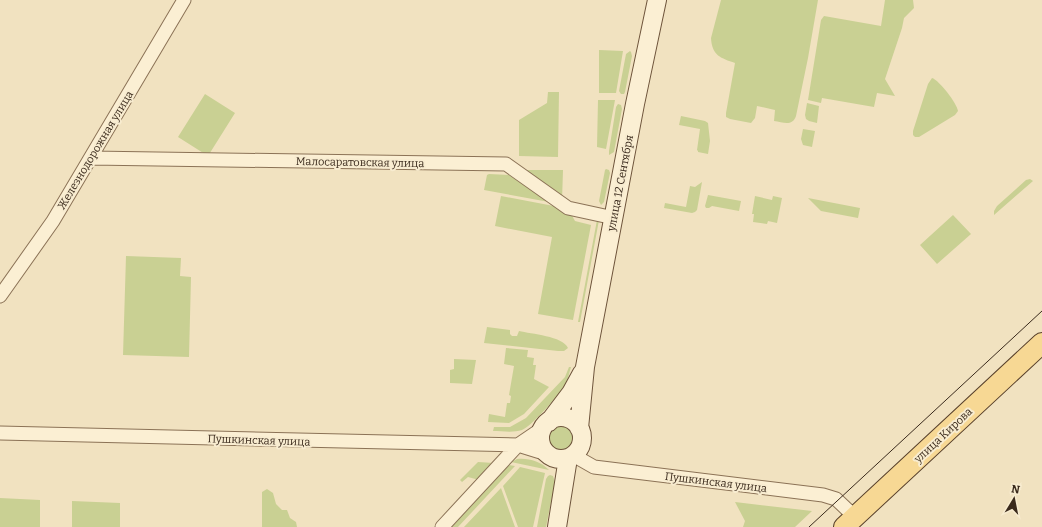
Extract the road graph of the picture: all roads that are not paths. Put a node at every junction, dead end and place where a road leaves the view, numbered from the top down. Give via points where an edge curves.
1 (184, 0) edge
2 (657, 0) edge
3 (91, 158) junction
4 (614, 218) junction
5 (0, 296) edge
6 (1042, 343) edge
7 (585, 367) junction
8 (546, 425) junction
9 (579, 428) junction
10 (0, 433) edge
11 (518, 445) junction
12 (547, 454) junction
13 (571, 457) junction
14 (849, 522) edge
15 (442, 527) edge
16 (557, 527) edge

1 - 3 street, Железнодорожная улица
2 - 4 main road, улица 12 Сентября
3 - 4 street, Малосаратовская улица via 506,164 568,208
3 - 5 street, Железнодорожная улица via 54,220
4 - 7 main road, улица 12 Сентября
6 - 14 main road, улица Кирова
7 - 8 main road, улица 12 Сентября via 571,393
7 - 9 main road, улица 12 Сентября
8 - 9 main road via 556,418 565,418 573,421
8 - 11 street
8 - 12 main road via 540,434 540,441
9 - 13 main road via 581,446
10 - 11 street, Пушкинская улица
11 - 12 street, Пушкинская улица
11 - 15 street
12 - 13 main road via 560,459
13 - 14 street, Пушкинская улица via 594,467 822,495 836,499
13 - 16 main road

